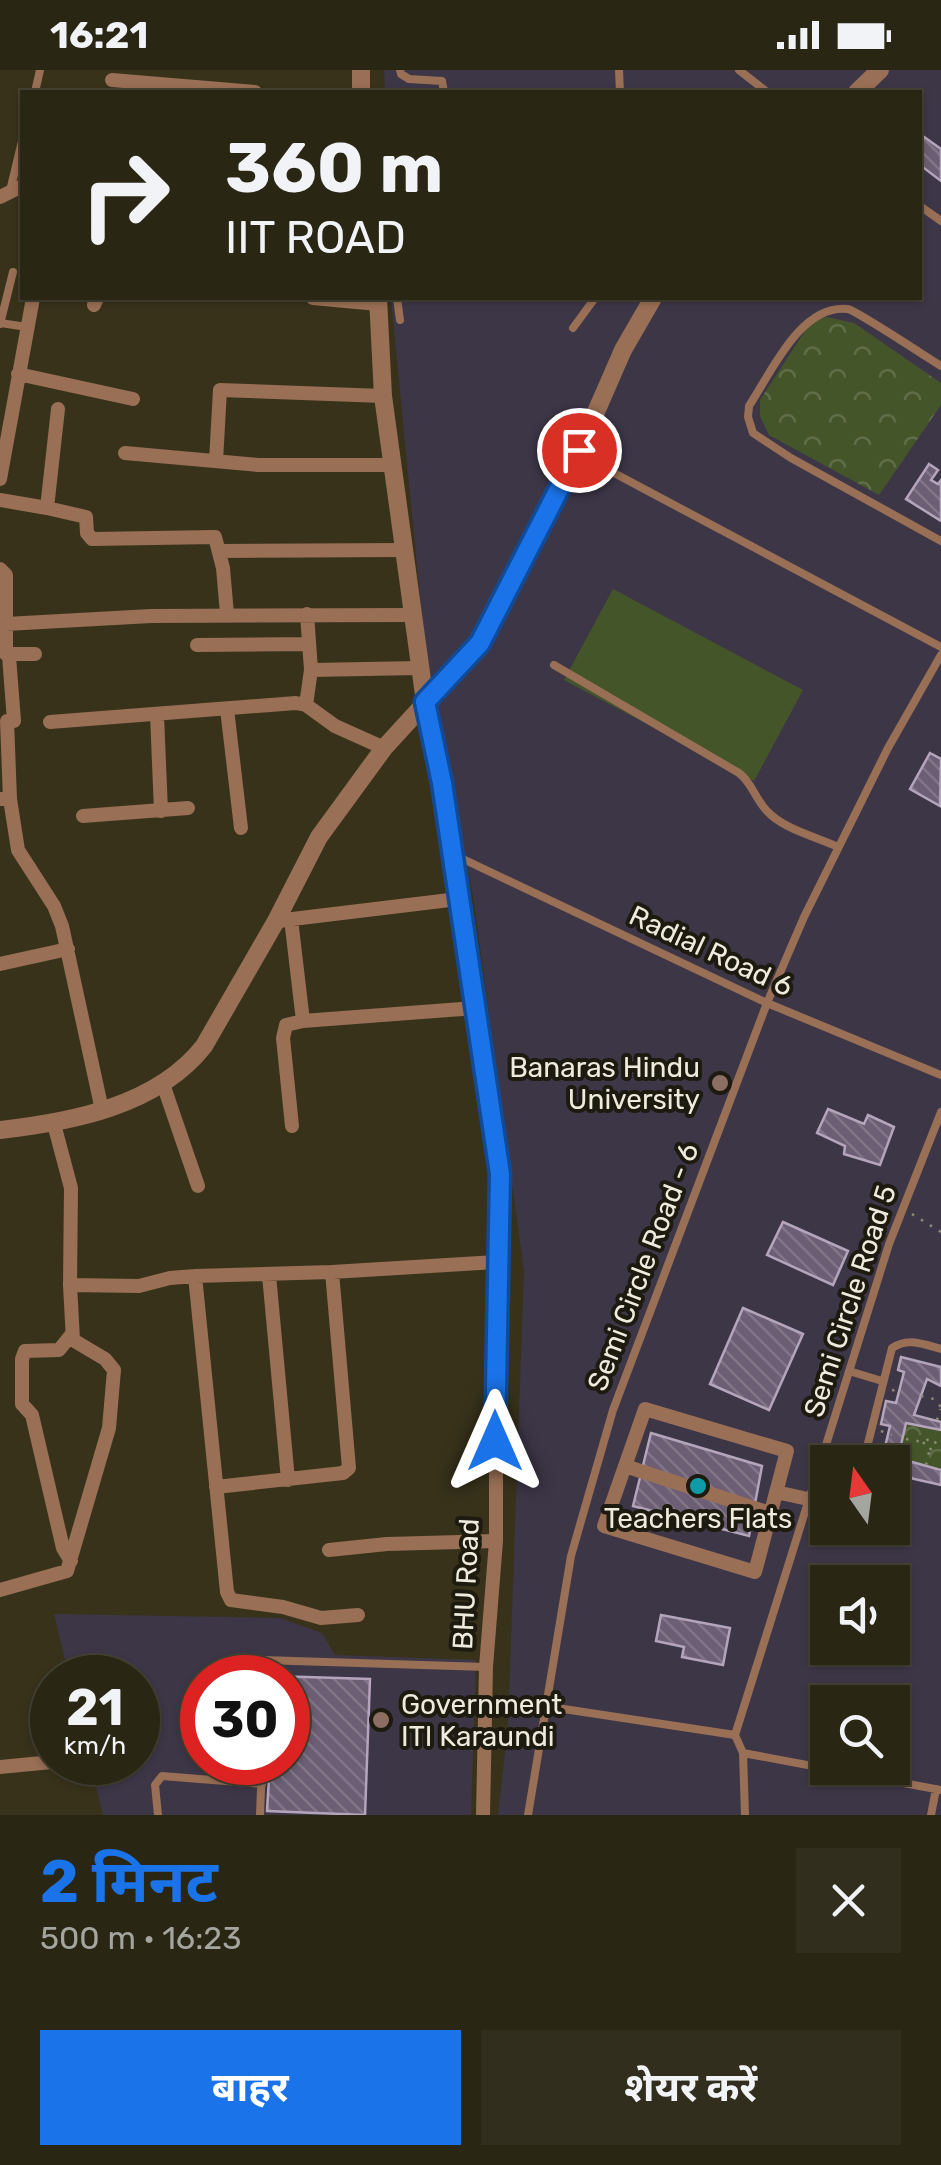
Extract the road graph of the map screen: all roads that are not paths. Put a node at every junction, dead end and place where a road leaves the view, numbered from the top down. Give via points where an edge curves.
1 (400, 70) edge
2 (739, 70) edge
3 (880, 70) edge
4 (112, 81) edge
5 (228, 90) edge
6 (444, 90) edge
7 (764, 90) edge
8 (859, 90) edge
9 (20, 165) edge
10 (11, 191) edge
11 (13, 272) dead end
12 (33, 300) edge
13 (397, 300) edge
14 (594, 300) edge
15 (652, 300) edge
16 (378, 301) edge
17 (400, 320) dead end
18 (0, 323) edge
19 (27, 327) junction
20 (574, 328) dead end
21 (941, 366) edge
22 (18, 374) junction
23 (383, 396) junction
24 (132, 399) dead end
25 (58, 410) dead end
26 (125, 453) dead end
27 (216, 461) junction
28 (391, 465) junction
29 (1, 470) edge
30 (614, 472) dead end
31 (0, 500) edge
32 (46, 508) junction
33 (941, 541) edge
34 (403, 550) junction
35 (220, 551) junction
36 (0, 568) edge
37 (228, 614) junction
38 (307, 614) junction
39 (413, 614) junction
40 (6, 624) junction
41 (310, 644) junction
42 (197, 645) dead end
43 (941, 647) edge
44 (35, 654) dead end
45 (941, 655) edge
46 (9, 656) junction
47 (554, 665) dead end
48 (419, 668) junction
49 (311, 670) junction
50 (425, 702) junction
51 (306, 705) junction
52 (227, 709) junction
53 (157, 715) junction
54 (50, 722) dead end
55 (384, 748) junction
56 (5, 799) edge
57 (188, 808) dead end
58 (161, 811) junction
59 (83, 816) dead end
60 (242, 828) dead end
61 (838, 847) junction
62 (464, 860) dead end
63 (458, 899) junction
64 (284, 920) junction
65 (68, 950) junction
66 (0, 964) edge
67 (767, 1003) junction
68 (475, 1008) junction
69 (303, 1021) junction
70 (941, 1075) edge
71 (163, 1084) junction
72 (102, 1110) junction
73 (941, 1112) edge
74 (54, 1124) junction
75 (292, 1126) dead end
76 (0, 1130) edge
77 (198, 1186) dead end
78 (496, 1262) junction
79 (332, 1272) junction
80 (268, 1275) junction
81 (195, 1276) junction
82 (70, 1285) junction
83 (70, 1335) junction
84 (941, 1349) edge
85 (849, 1371) junction
86 (882, 1381) junction
87 (867, 1445) edge
88 (625, 1466) junction
89 (288, 1480) junction
90 (216, 1487) junction
91 (776, 1492) junction
92 (808, 1499) junction
93 (770, 1513) junction
94 (496, 1541) junction
95 (329, 1550) dead end
96 (71, 1560) junction
97 (0, 1590) edge
98 (358, 1615) dead end
99 (310, 1662) edge
100 (486, 1667) junction
101 (544, 1706) junction
102 (734, 1735) junction
103 (743, 1753) junction
104 (30, 1764) edge
105 (0, 1767) edge
106 (180, 1777) edge
107 (262, 1785) edge
108 (938, 1790) edge
109 (158, 1815) edge
110 (260, 1815) edge
111 (483, 1815) edge
112 (528, 1815) edge
113 (745, 1815) edge
114 (931, 1815) edge

1 - 6 lane via 409,78 438,79
2 - 7 lane
3 - 8 street
4 - 5 street
9 - 10 lane
11 - 18 lane
12 - 19 street
13 - 17 lane
14 - 20 lane
15 - 50 street via 480,643
16 - 23 street
18 - 19 lane
19 - 22 street
21 - 33 lane via 848,309 817,314 801,326 748,417 754,433 791,458
22 - 24 street
22 - 29 street
23 - 27 street via 220,390
23 - 28 street
25 - 32 street
26 - 27 street
27 - 28 street
28 - 34 street
30 - 43 lane
31 - 32 street
32 - 35 street via 86,517 92,540 210,536
34 - 35 street
34 - 39 street
35 - 37 street
36 - 40 street via 6,575
37 - 38 street
37 - 40 street
38 - 39 street
38 - 41 street
39 - 48 street
40 - 46 street
41 - 42 street
41 - 49 street
44 - 46 street
45 - 61 lane, Semi Circle Road - 6
46 - 56 street
47 - 61 lane via 739,773 778,820
48 - 49 street
48 - 50 street
49 - 51 street
50 - 55 street
50 - 63 street, BHU Road
51 - 52 street
51 - 55 street
52 - 53 street
52 - 60 street
53 - 54 street
53 - 58 street
55 - 64 street via 320,837
56 - 65 street via 18,850 54,906
57 - 58 street
58 - 59 street
61 - 67 lane, Semi Circle Road - 6
62 - 67 lane, Radial Road 6
63 - 64 street
63 - 68 street, BHU Road
64 - 69 street
64 - 71 street via 204,1046
65 - 66 street
65 - 72 street
67 - 70 lane, Radial Road 6
67 - 101 lane, Semi Circle Road - 6 via 613,1410 571,1556
68 - 69 street
68 - 78 street, BHU Road via 500,1174
69 - 75 street via 286,1026 283,1038
71 - 72 street
71 - 77 street
72 - 74 street
73 - 85 lane, Semi Circle Road 5
74 - 76 street
74 - 82 street via 71,1188
78 - 79 street
78 - 94 street, BHU Road
79 - 80 street
79 - 89 street via 349,1468
80 - 81 street
80 - 89 street
81 - 82 street via 140,1286
81 - 90 street
82 - 83 street
83 - 96 street via 111,1364 115,1380 109,1428
83 - 96 street via 55,1352 25,1352 22,1404 32,1415 62,1548
84 - 86 lane via 901,1342 892,1348
85 - 86 lane
85 - 92 lane, Semi Circle Road 5
86 - 87 lane
88 - 91 street via 645,1409 787,1450
88 - 93 street
88 - 93 street via 604,1526 755,1572
89 - 90 street
90 - 98 street via 231,1600 333,1619
91 - 92 street
91 - 93 street
92 - 102 lane, Semi Circle Road 5
94 - 95 street
94 - 100 street, BHU Road
96 - 97 street via 64,1574
99 - 100 lane
100 - 111 street, BHU Road
101 - 102 lane
101 - 112 lane, Semi Circle Road - 6
102 - 103 lane
103 - 108 lane
103 - 113 lane
104 - 105 street
106 - 109 lane via 162,1776 155,1786
107 - 110 lane
108 - 114 lane

